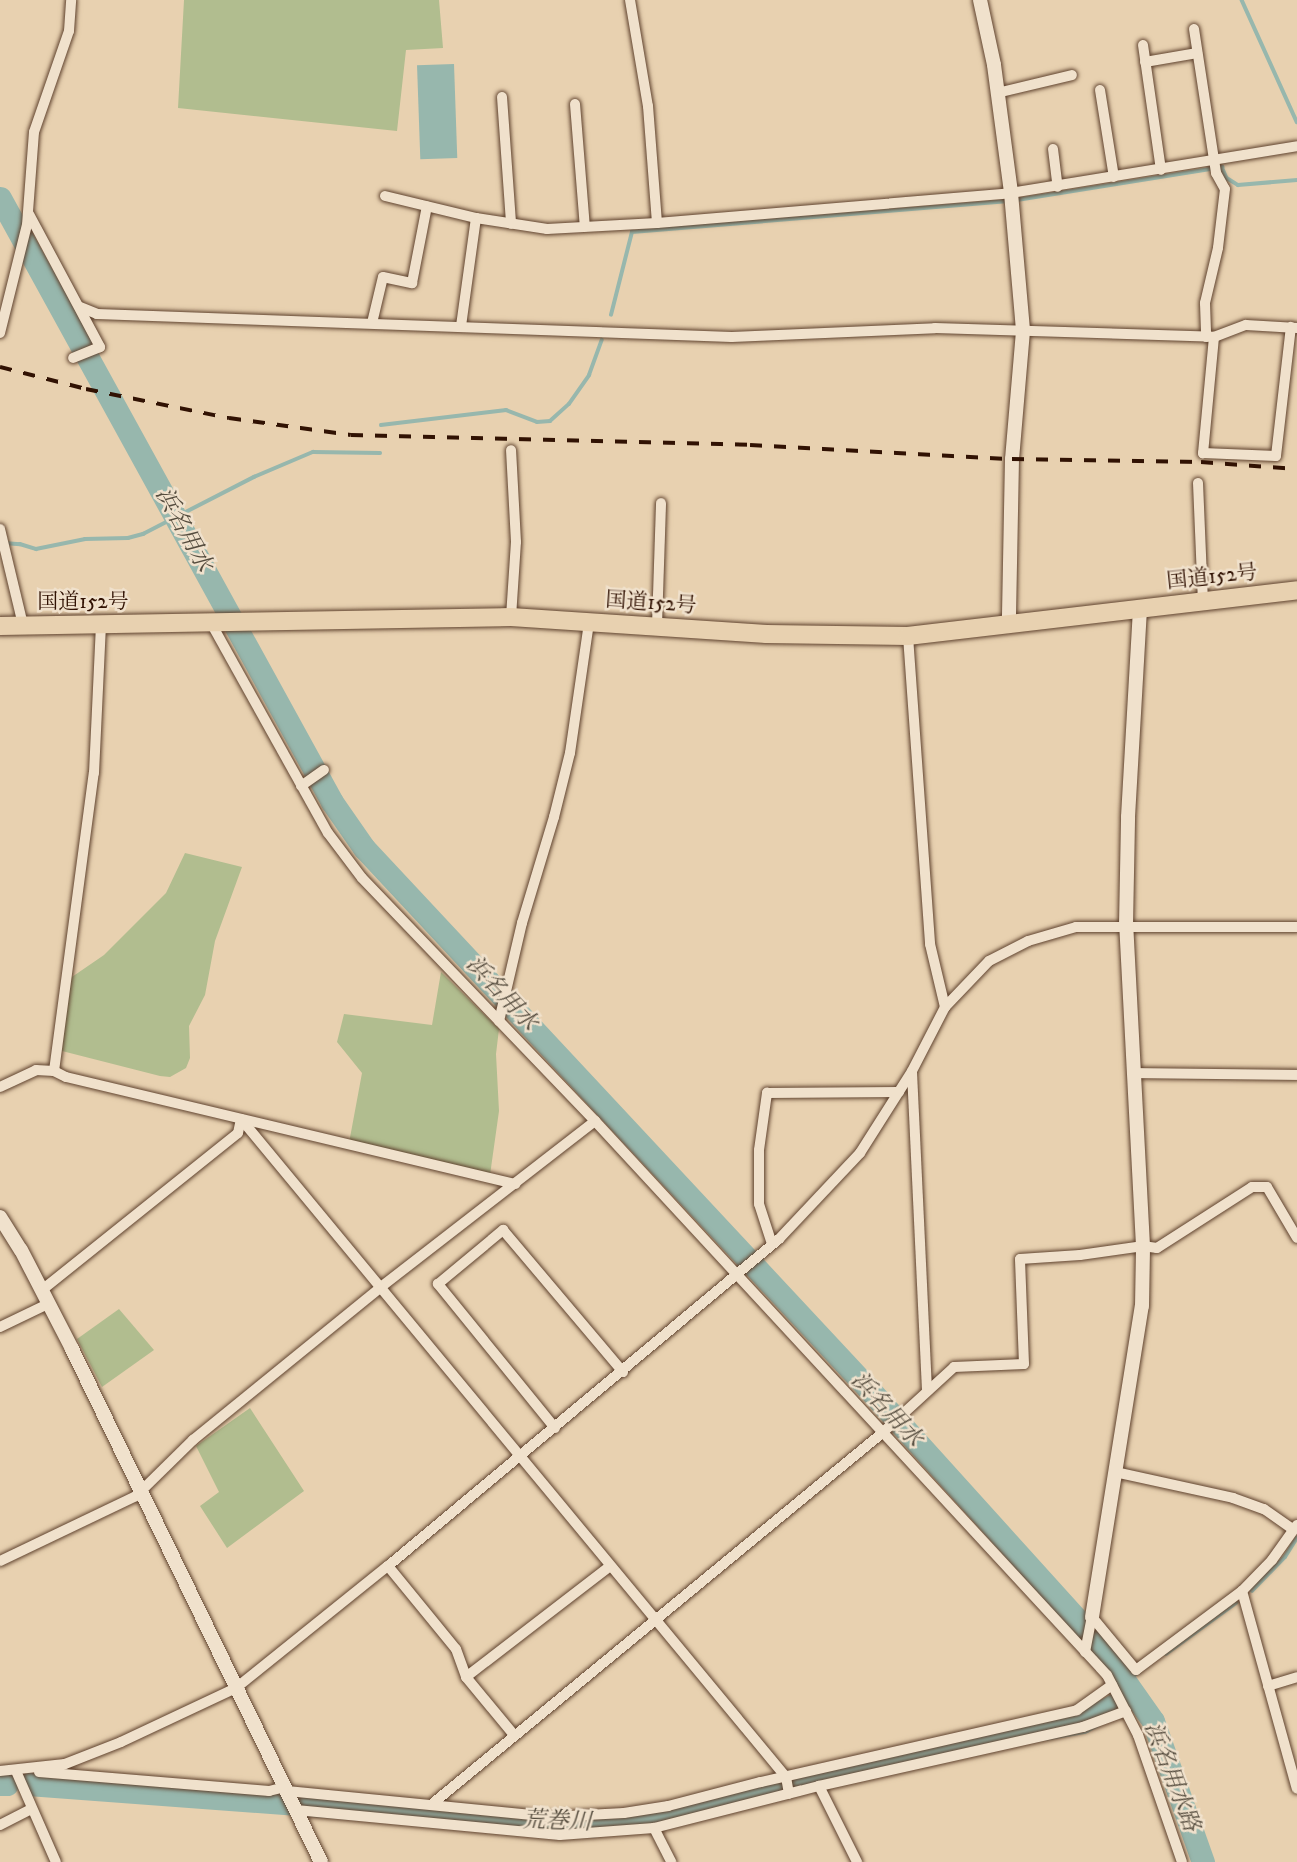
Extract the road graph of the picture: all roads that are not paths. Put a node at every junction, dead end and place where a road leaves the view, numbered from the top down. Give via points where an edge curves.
1 (71, 0) edge
2 (630, 0) edge
3 (980, 0) edge
4 (1194, 29) dead end
5 (1143, 45) dead end
6 (1197, 53) junction
7 (1145, 62) junction
8 (1072, 75) dead end
9 (1100, 90) dead end
10 (997, 93) junction
11 (502, 97) dead end
12 (575, 104) dead end
13 (1297, 146) edge
14 (1053, 149) dead end
15 (1216, 164) junction
16 (1161, 170) junction
17 (1114, 177) junction
18 (1058, 187) junction
19 (385, 196) dead end
20 (1011, 200) junction
21 (427, 206) junction
22 (476, 218) junction
23 (28, 220) junction
24 (657, 223) junction
25 (510, 224) junction
26 (585, 227) junction
27 (80, 307) junction
28 (372, 323) junction
29 (461, 326) junction
30 (1294, 327) edge
31 (1023, 331) junction
32 (0, 333) edge
33 (1210, 337) junction
34 (74, 358) dead end
35 (511, 450) dead end
36 (1198, 483) dead end
37 (661, 503) dead end
38 (2, 538) edge
39 (1297, 590) edge
40 (1203, 602) junction
41 (1140, 607) junction
42 (511, 617) junction
43 (589, 622) junction
44 (1009, 622) junction
45 (216, 623) junction
46 (23, 625) junction
47 (101, 625) junction
48 (657, 625) junction
49 (0, 626) edge
50 (908, 636) junction
51 (324, 770) dead end
52 (305, 784) junction
53 (1126, 925) junction
54 (1297, 927) edge
55 (945, 1007) junction
56 (500, 1015) junction
57 (54, 1071) junction
58 (912, 1071) junction
59 (1133, 1073) junction
60 (1297, 1076) edge
61 (0, 1087) edge
62 (899, 1093) junction
63 (241, 1119) junction
64 (595, 1121) junction
65 (516, 1184) junction
66 (0, 1217) edge
67 (1297, 1238) edge
68 (772, 1244) junction
69 (1143, 1246) junction
70 (739, 1274) junction
71 (381, 1287) junction
72 (42, 1290) junction
73 (48, 1304) junction
74 (0, 1327) edge
75 (622, 1372) junction
76 (927, 1390) junction
77 (555, 1428) junction
78 (883, 1430) junction
79 (522, 1455) junction
80 (1115, 1472) junction
81 (140, 1489) junction
82 (1295, 1527) edge
83 (0, 1561) edge
84 (388, 1566) junction
85 (610, 1566) junction
86 (1242, 1591) junction
87 (1092, 1617) junction
88 (656, 1619) junction
89 (1085, 1652) junction
90 (466, 1677) junction
91 (1297, 1677) edge
92 (1112, 1685) junction
93 (1268, 1686) junction
94 (236, 1688) junction
95 (1126, 1711) junction
96 (514, 1735) junction
97 (30, 1770) junction
98 (0, 1771) edge
99 (16, 1771) junction
100 (788, 1786) junction
101 (819, 1786) junction
102 (1297, 1789) edge
103 (290, 1798) junction
104 (432, 1804) junction
105 (30, 1810) junction
106 (0, 1825) edge
107 (654, 1828) junction
108 (56, 1862) edge
109 (321, 1862) edge
110 (671, 1862) edge
111 (857, 1862) edge
112 (1182, 1862) edge

1 - 23 street via 69,31 34,132
2 - 24 street via 648,106
3 - 10 street
4 - 6 street
5 - 7 street
6 - 7 street
6 - 15 street
7 - 16 street
8 - 10 street
9 - 17 street
10 - 20 street
11 - 25 street
12 - 26 street
13 - 15 street
14 - 18 street
15 - 16 street
15 - 33 street via 1225,191 1205,303
16 - 17 street
17 - 18 street
18 - 20 street
19 - 21 street
20 - 24 street
20 - 31 street
21 - 22 street
21 - 28 street via 412,283 383,277
22 - 25 street
22 - 29 street
23 - 27 street
23 - 32 street
24 - 26 street
25 - 26 street via 547,229
27 - 28 street via 97,314
27 - 34 street via 100,347
28 - 29 street
29 - 31 street via 732,337 935,328
30 - 33 street via 1246,325
30 - 33 street via 1276,456 1203,453
31 - 33 street
31 - 44 street via 1012,459
35 - 42 street via 516,542
36 - 40 street
37 - 48 street
38 - 46 street
39 - 40 highway, 国道152号
40 - 41 highway, 国道152号
41 - 44 highway, 国道152号
41 - 53 street
42 - 43 highway, 国道152号
42 - 45 highway, 国道152号
43 - 48 highway, 国道152号
43 - 56 street via 570,753
44 - 50 highway, 国道152号
45 - 47 highway, 国道152号
45 - 52 street
46 - 47 highway, 国道152号
46 - 49 highway, 国道152号
47 - 57 street via 94,773
48 - 50 highway, 国道152号 via 766,634
50 - 55 street via 930,944
51 - 52 street
52 - 56 street via 328,833 362,878
53 - 54 street
53 - 55 street via 1076,927 1028,941 989,961
53 - 59 street
55 - 58 street
56 - 64 street
57 - 61 street via 36,1070
57 - 63 street
58 - 62 street
58 - 76 street
59 - 60 street
59 - 69 street
62 - 68 street via 860,1153
62 - 68 street via 767,1093 759,1150 759,1204
63 - 65 street
63 - 71 street
63 - 72 street via 237,1133
64 - 65 street
64 - 70 street
65 - 71 street
66 - 72 street
67 - 69 street via 1267,1186 1252,1187 1163,1246
68 - 70 street
69 - 76 street via 1020,1259 1024,1364 954,1367
69 - 80 street via 1142,1307
70 - 75 street
70 - 78 street
71 - 79 street
71 - 81 street via 193,1440
72 - 73 street
73 - 74 street
73 - 81 street
75 - 77 street
75 - 77 street via 503,1230 438,1284
76 - 78 street
77 - 79 street
78 - 88 street
78 - 89 street
79 - 84 street
79 - 85 street
80 - 82 street via 1264,1508
80 - 87 street
81 - 83 street via 136,1496
81 - 94 street
82 - 86 street
84 - 90 street via 456,1649
84 - 94 street
85 - 88 street
85 - 90 street
86 - 87 street via 1136,1670
86 - 93 street
87 - 89 street
88 - 96 street
88 - 100 street
89 - 92 street
90 - 96 street
91 - 93 street
92 - 95 street
92 - 100 street via 1077,1710
93 - 102 street
94 - 97 street via 85,1757
94 - 103 street
95 - 101 street via 1083,1727
95 - 112 street
96 - 104 street
97 - 99 street
97 - 103 street via 269,1791
98 - 99 street
99 - 105 street
100 - 101 street
100 - 104 street via 624,1813 550,1817
100 - 107 street
101 - 111 street
103 - 104 street
103 - 107 street via 560,1835
103 - 109 street
105 - 106 street
105 - 108 street
107 - 110 street

